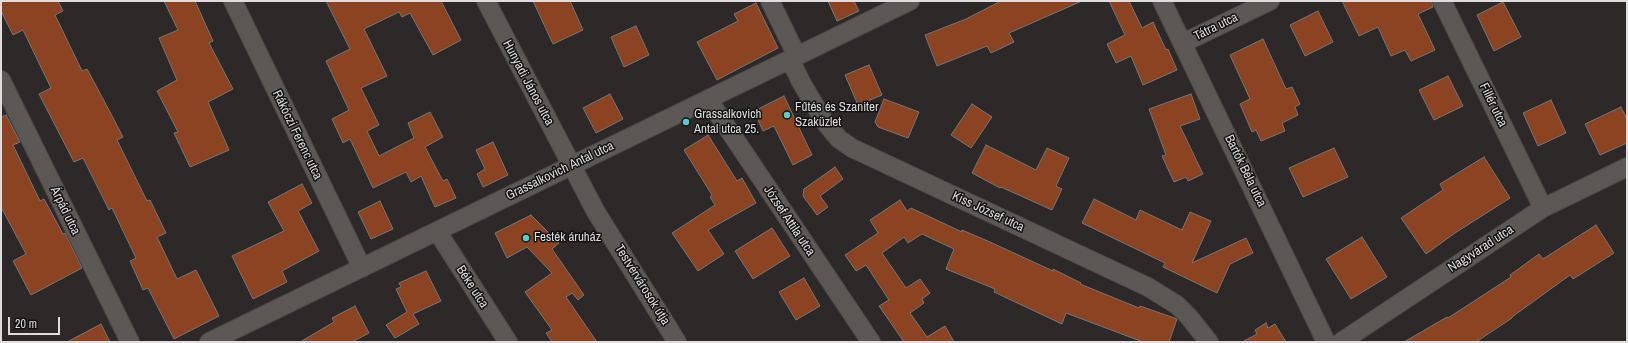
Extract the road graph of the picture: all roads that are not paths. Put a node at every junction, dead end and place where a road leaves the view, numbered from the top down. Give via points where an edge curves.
1 (233, 1) edge
2 (486, 1) edge
3 (770, 1) edge
4 (910, 1) edge
5 (1162, 1) edge
6 (1270, 1) edge
7 (1442, 1) edge
8 (1184, 43) junction
9 (794, 58) junction
10 (1, 80) edge
11 (708, 99) junction
12 (571, 165) junction
13 (1627, 167) edge
14 (1543, 208) junction
15 (436, 231) junction
16 (362, 268) junction
17 (130, 342) edge
18 (209, 342) edge
19 (508, 342) edge
20 (677, 342) edge
21 (871, 342) edge
22 (1209, 342) edge
23 (1326, 342) edge
24 (1341, 342) edge

1 - 16 street, Rákóczi Ferenc utca
2 - 12 street, Hunyadi János utca
3 - 9 street, Kiss József utca
4 - 9 street, Grassalkovich Antal utca
5 - 8 street, Bartók Béla utca
6 - 8 street, Tátra utca
7 - 14 street, Fillér utca
8 - 23 street, Bartók Béla utca
9 - 11 street, Grassalkovich Antal utca
9 - 22 street, Kiss József utca via 801,82 824,121 839,139 852,148 1148,287 1177,305
10 - 17 street, Árpád utca
11 - 12 street, Grassalkovich Antal utca
11 - 21 street, József Attila utca
12 - 15 street, Grassalkovich Antal utca
12 - 20 street, Testvérvárosok útja via 596,212
13 - 14 street, Nagyvárad utca
14 - 24 street, Nagyvárad utca
15 - 16 street, Grassalkovich Antal utca
15 - 19 street, Béke utca
16 - 18 street, Grassalkovich Antal utca

